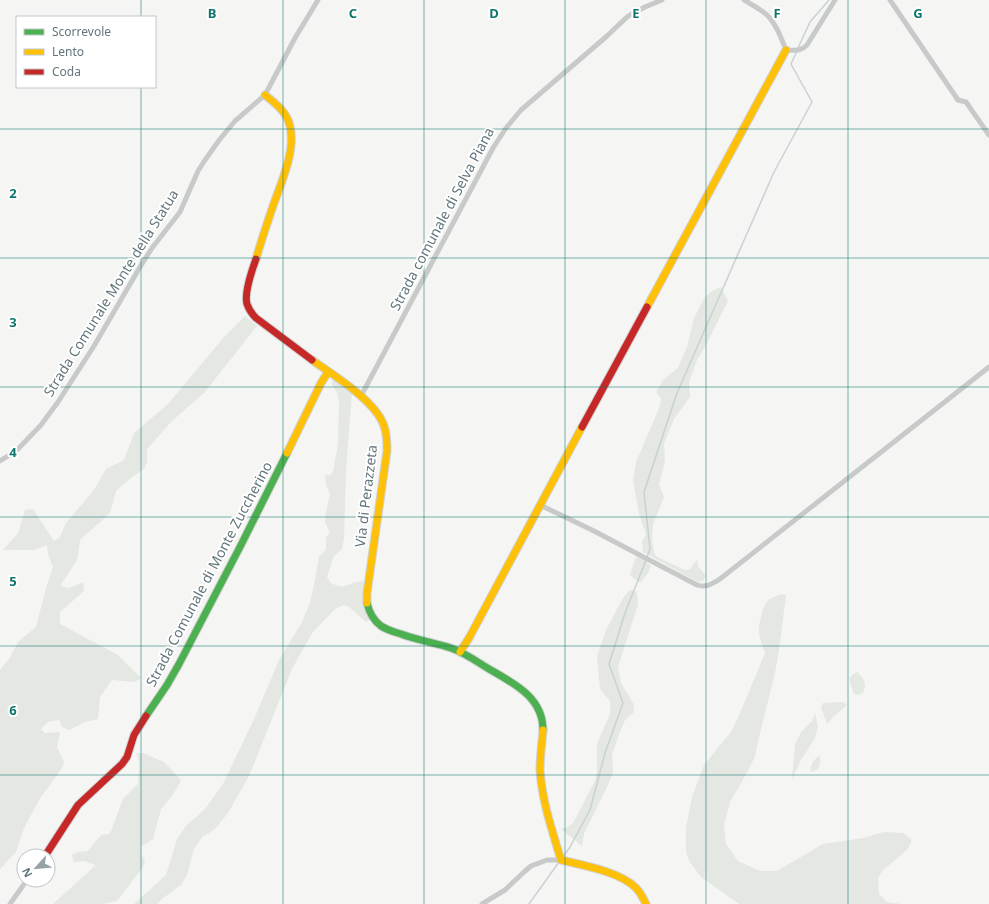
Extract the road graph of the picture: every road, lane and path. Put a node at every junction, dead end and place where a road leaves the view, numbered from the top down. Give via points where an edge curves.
1 (318, 0) edge
2 (662, 0) edge
3 (744, 0) edge
4 (835, 0) edge
5 (890, 0) edge
6 (786, 50) junction
7 (265, 95) junction
8 (989, 135) edge
9 (989, 367) edge
10 (328, 372) junction
11 (361, 396) junction
12 (0, 461) edge
13 (540, 505) junction
14 (460, 652) junction
15 (50, 848) edge
16 (561, 860) junction
17 (22, 888) edge
18 (10, 904) edge
19 (482, 904) edge
20 (646, 904) edge

1 - 7 street
2 - 11 street, Strada comunale di Selva Piana via 633,13 509,122
3 - 6 street via 769,17 777,28
4 - 6 street via 804,48 799,51
5 - 8 street via 958,100 966,102
6 - 13 street
7 - 10 street, Via di Perazzeta via 286,116 291,143 246,293 246,301 256,318
7 - 12 street, Strada Comunale Monte della Statua via 235,121 208,155 180,212 152,248 58,402 21,446
9 - 13 street via 720,580 708,586 697,585
10 - 11 street, Via di Perazzeta
10 - 15 street, Strada Comunale di Monte Zuccherino via 176,671 134,735 126,759 78,805
11 - 14 street, Via di Perazzeta via 381,419 387,442 367,593 369,610 377,623 386,630
13 - 14 street
14 - 16 street, Via di Perazzeta via 522,690 540,711 543,726 542,791
16 - 19 street via 546,860 531,866 505,890
16 - 20 street via 627,881 638,890
17 - 18 street

